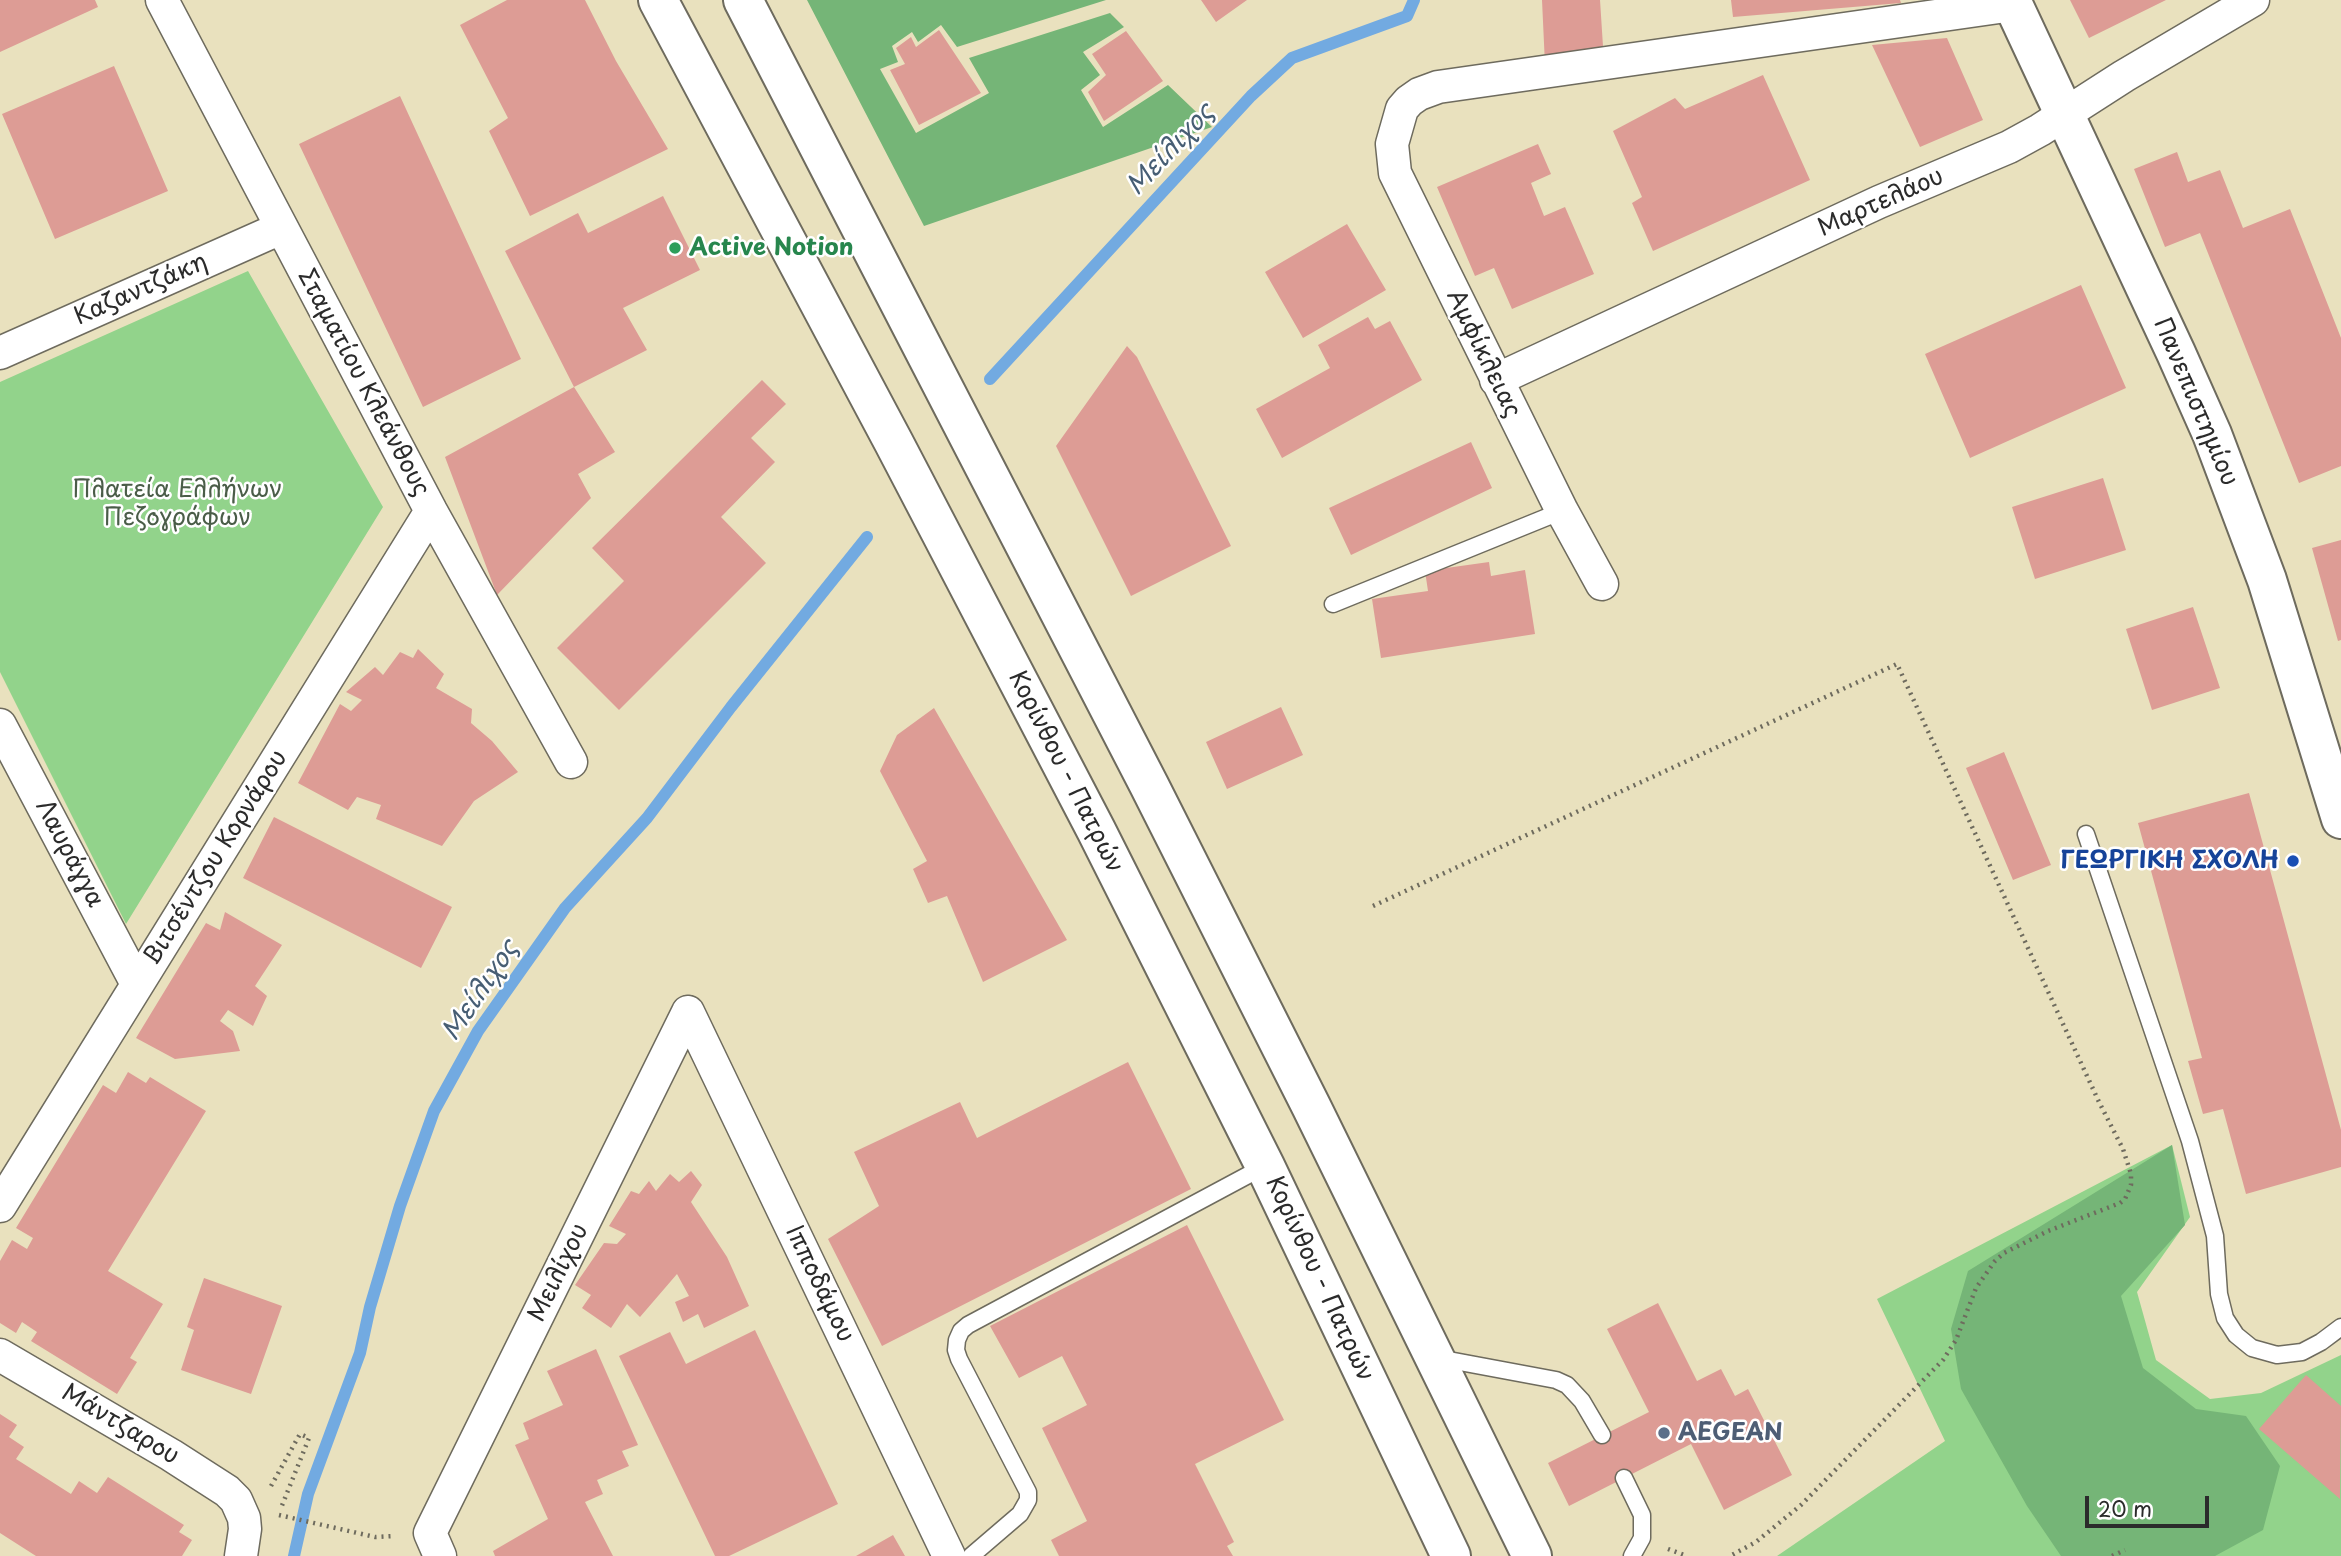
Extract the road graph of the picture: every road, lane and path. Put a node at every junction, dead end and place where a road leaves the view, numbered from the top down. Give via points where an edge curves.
1 (162, 0) edge
2 (658, 0) edge
3 (743, 0) edge
4 (2253, 0) edge
5 (2012, 3) edge
6 (2065, 115) junction
7 (281, 228) junction
8 (0, 353) edge
9 (1496, 380) junction
10 (431, 511) junction
11 (1562, 511) junction
12 (1602, 584) dead end
13 (1333, 604) dead end
14 (0, 725) edge
15 (571, 762) dead end
16 (2341, 819) edge
17 (2086, 834) dead end
18 (1373, 906) dead end
19 (137, 984) junction
20 (688, 1012) joint
21 (1265, 1166) junction
22 (0, 1206) edge
23 (2341, 1327) edge
24 (0, 1355) edge
25 (1435, 1357) junction
26 (1602, 1435) dead end
27 (1624, 1478) dead end
28 (236, 1500) junction
29 (267, 1514) dead end
30 (278, 1515) junction
31 (435, 1544) edge
32 (2125, 1550) dead end
33 (241, 1556) edge
34 (949, 1556) edge
35 (971, 1556) edge
36 (1451, 1556) edge
37 (1532, 1556) edge
38 (1632, 1556) edge
39 (1730, 1556) edge
40 (2112, 1556) edge

1 - 7 street, Σταματίου Κλεάνθους
2 - 21 main road, Κορίνθου - Πατρών via 1096,830
3 - 25 main road via 1156,798
4 - 6 street, Μαρτελάου
5 - 6 main road, Πανεπιστημίου
5 - 9 street, Αμφίκλειας via 1438,88 1409,100 1398,117 1392,144 1395,173
6 - 9 street, Μαρτελάου via 2010,146
6 - 16 main road, Πανεπιστημίου via 2212,434 2267,580
7 - 8 street, Καζαντζάκη
7 - 10 street, Σταματίου Κλεάνθους
9 - 11 street, Αμφίκλειας
10 - 15 street, Σταματίου Κλεάνθους
10 - 19 street, Βιτσέντζου Κορνάρου
11 - 12 street, Αμφίκλειας
11 - 13 lane
14 - 19 street, Λαυράγγα
17 - 23 lane via 2190,1141 2215,1236 2225,1318 2252,1348 2277,1354 2302,1352
18 - 39 path via 1896,664 2128,1159 2131,1185 2120,1203 2049,1231 1995,1261 1976,1288 1943,1360 1801,1505 1756,1542
19 - 22 street, Βιτσέντζου Κορνάρου
20 - 31 street, Μειλίχου
20 - 34 street, Ιπποδάμου
21 - 35 lane via 961,1331 958,1359 1028,1492 1020,1514
21 - 36 main road, Κορίνθου - Πατρών
24 - 28 street, Μάντζαρου via 211,1479
25 - 26 lane via 1556,1380 1582,1401
25 - 37 main road
27 - 38 lane via 1642,1515 1642,1538
28 - 30 path via 261,1505 300,1434 309,1438
28 - 33 street via 245,1529
29 - 30 path
30 - 31 path via 375,1537
32 - 40 path

